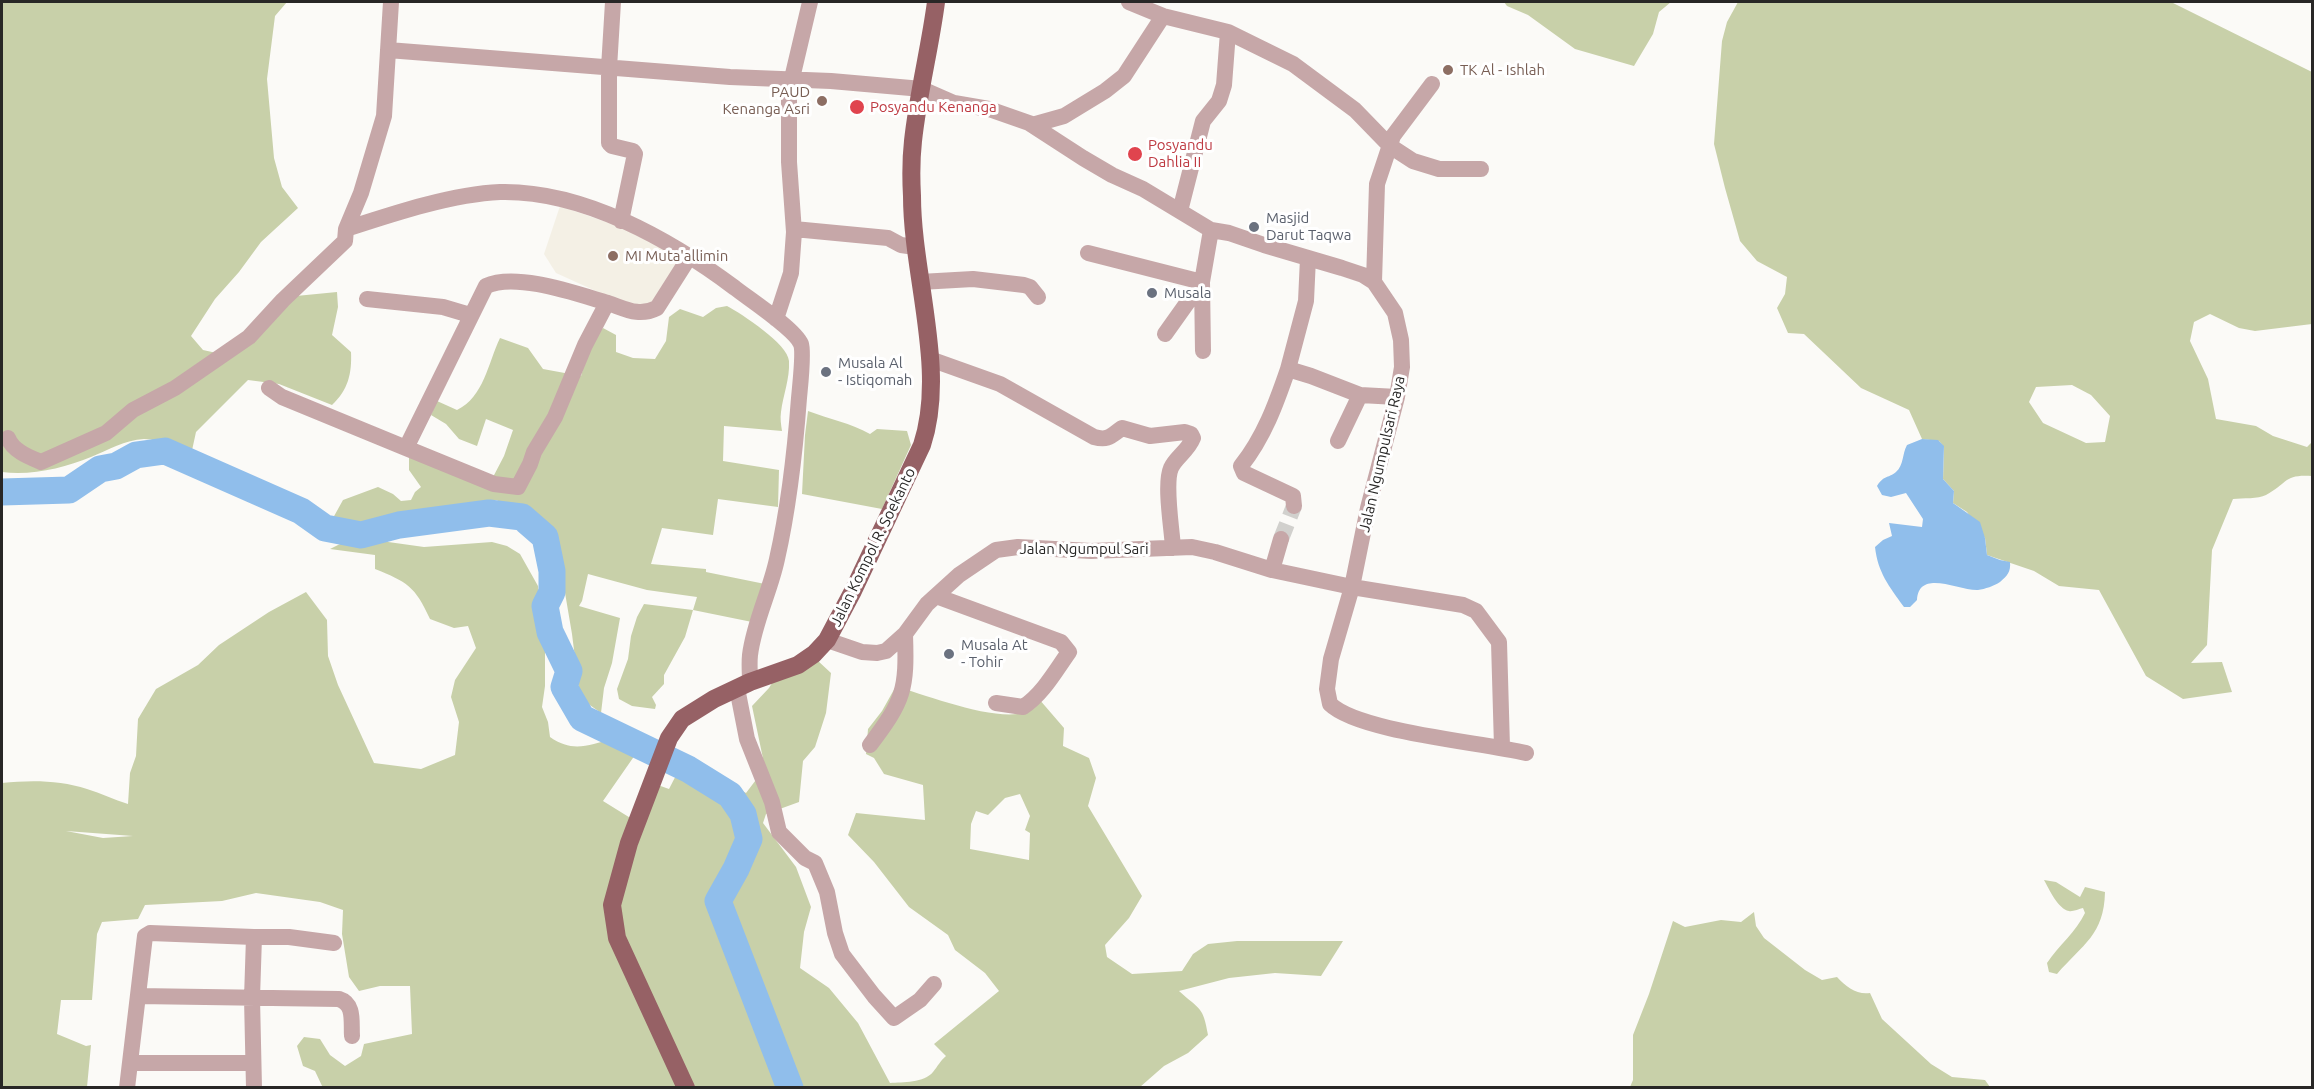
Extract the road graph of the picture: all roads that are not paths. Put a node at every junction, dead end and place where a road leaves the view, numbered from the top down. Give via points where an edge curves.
1 (391, 2) edge
2 (613, 2) edge
3 (810, 2) edge
4 (936, 2) edge
5 (1129, 2) edge
6 (1162, 16) junction
7 (1228, 32) junction
8 (388, 50) junction
9 (609, 68) junction
10 (791, 80) junction
11 (1432, 84) dead end
12 (922, 89) junction
13 (1032, 125) junction
14 (1390, 146) junction
15 (1481, 169) dead end
16 (1180, 211) junction
17 (621, 221) junction
18 (346, 229) junction
19 (794, 229) junction
20 (1211, 230) junction
21 (915, 247) junction
22 (1088, 253) dead end
23 (690, 256) junction
24 (1308, 258) junction
25 (920, 282) junction
26 (1202, 282) junction
27 (1374, 282) junction
28 (1038, 297) dead end
29 (367, 299) dead end
30 (607, 303) junction
31 (470, 315) junction
32 (776, 319) junction
33 (1165, 334) dead end
34 (1203, 351) dead end
35 (930, 359) junction
36 (1288, 369) junction
37 (269, 388) dead end
38 (1360, 395) junction
39 (1397, 397) junction
40 (8, 438) dead end
41 (1338, 441) dead end
42 (406, 448) junction
43 (1294, 506) dead end
44 (1281, 539) tunnel mouth
45 (1173, 548) junction
46 (1272, 570) junction
47 (1352, 587) junction
48 (936, 596) junction
49 (904, 634) junction
50 (827, 640) junction
51 (743, 685) junction
52 (996, 703) dead end
53 (870, 745) dead end
54 (1502, 747) junction
55 (1526, 753) dead end
56 (254, 937) junction
57 (334, 943) dead end
58 (934, 984) dead end
59 (138, 996) junction
60 (252, 998) junction
61 (352, 1036) dead end
62 (130, 1063) junction
63 (252, 1063) junction
64 (127, 1088) edge
65 (254, 1088) edge
66 (686, 1088) edge

1 - 8 street
2 - 9 street
3 - 10 street
4 - 12 main road, Jalan Kompol R. Soekanto
5 - 6 street
6 - 7 street
6 - 13 street via 1124,76 1064,116
7 - 14 street via 1293,64 1355,110
7 - 16 street via 1224,85 1219,101 1203,122
8 - 9 street
8 - 18 street via 384,116
9 - 10 street
9 - 17 street via 609,143 635,154
10 - 12 street
10 - 19 street via 788,114
11 - 14 street via 1393,136
12 - 13 street via 954,103 989,109
12 - 21 main road, Jalan Kompol R. Soekanto via 913,141
13 - 16 street via 1112,175
14 - 15 street via 1413,161 1439,169
14 - 27 street via 1377,184
16 - 20 street
17 - 18 street via 544,195 500,192 460,197
17 - 23 street via 645,225
18 - 40 street via 345,241 249,337 175,388 133,410 106,433 41,462 24,455
19 - 21 street via 888,238
19 - 32 street via 790,273
20 - 24 street
20 - 26 street
21 - 25 main road, Jalan Kompol R. Soekanto
22 - 26 street
23 - 30 street via 657,308 636,313
23 - 32 street
24 - 27 street
24 - 36 street via 1306,300
25 - 28 street via 973,279 1024,285
25 - 35 main road, Jalan Kompol R. Soekanto
26 - 33 street
26 - 34 street
27 - 39 street, Jalan Ngumpulsari Raya via 1395,313 1401,340
29 - 31 street via 443,307
30 - 31 street via 538,285 504,281 486,286
30 - 42 street via 518,487 494,484
31 - 42 street
32 - 51 street via 801,344 796,438 777,562
35 - 45 street via 1000,384 1094,437 1110,438 1122,428 1150,436 1191,434 1190,447 1172,467 1168,482
35 - 50 main road, Jalan Kompol R. Soekanto via 928,429
36 - 38 street
36 - 43 street via 1256,447 1241,466 1244,473 1293,496
37 - 42 street via 282,397
38 - 39 street
38 - 41 street
39 - 47 street, Jalan Ngumpulsari Raya
44 - 46 street
45 - 46 street, Jalan Ngumpul Sari via 1215,552
45 - 48 street, Jalan Ngumpul Sari via 996,550
46 - 47 street, Jalan Ngumpul Sari
47 - 54 street, Jalan Ngumpul Sari via 1463,605 1476,611 1501,647
47 - 54 street, Jalan Ngumpulsari Raya via 1331,660 1327,689 1330,704 1344,715 1370,723
48 - 49 street, Jalan Ngumpul Sari
48 - 52 street via 1061,642 1069,651 1029,703 1023,707
49 - 50 street, Jalan Ngumpul Sari via 886,651 877,653
49 - 53 street via 906,670 898,706
50 - 51 main road, Jalan Kompol R. Soekanto via 798,665
51 - 58 street via 747,738 772,802 779,832 815,863 827,892 842,954 894,1018 920,1000
51 - 66 main road, Jalan Kompol R. Soekanto via 697,708 682,719 669,738 612,905 617,938
54 - 55 street, Jalan Ngumpulsari Raya
56 - 57 street
56 - 59 street via 150,933 145,936
56 - 60 street
59 - 60 street
59 - 62 street
60 - 61 street via 345,1000 351,1006
60 - 63 street
62 - 63 street
62 - 64 street
63 - 65 street

